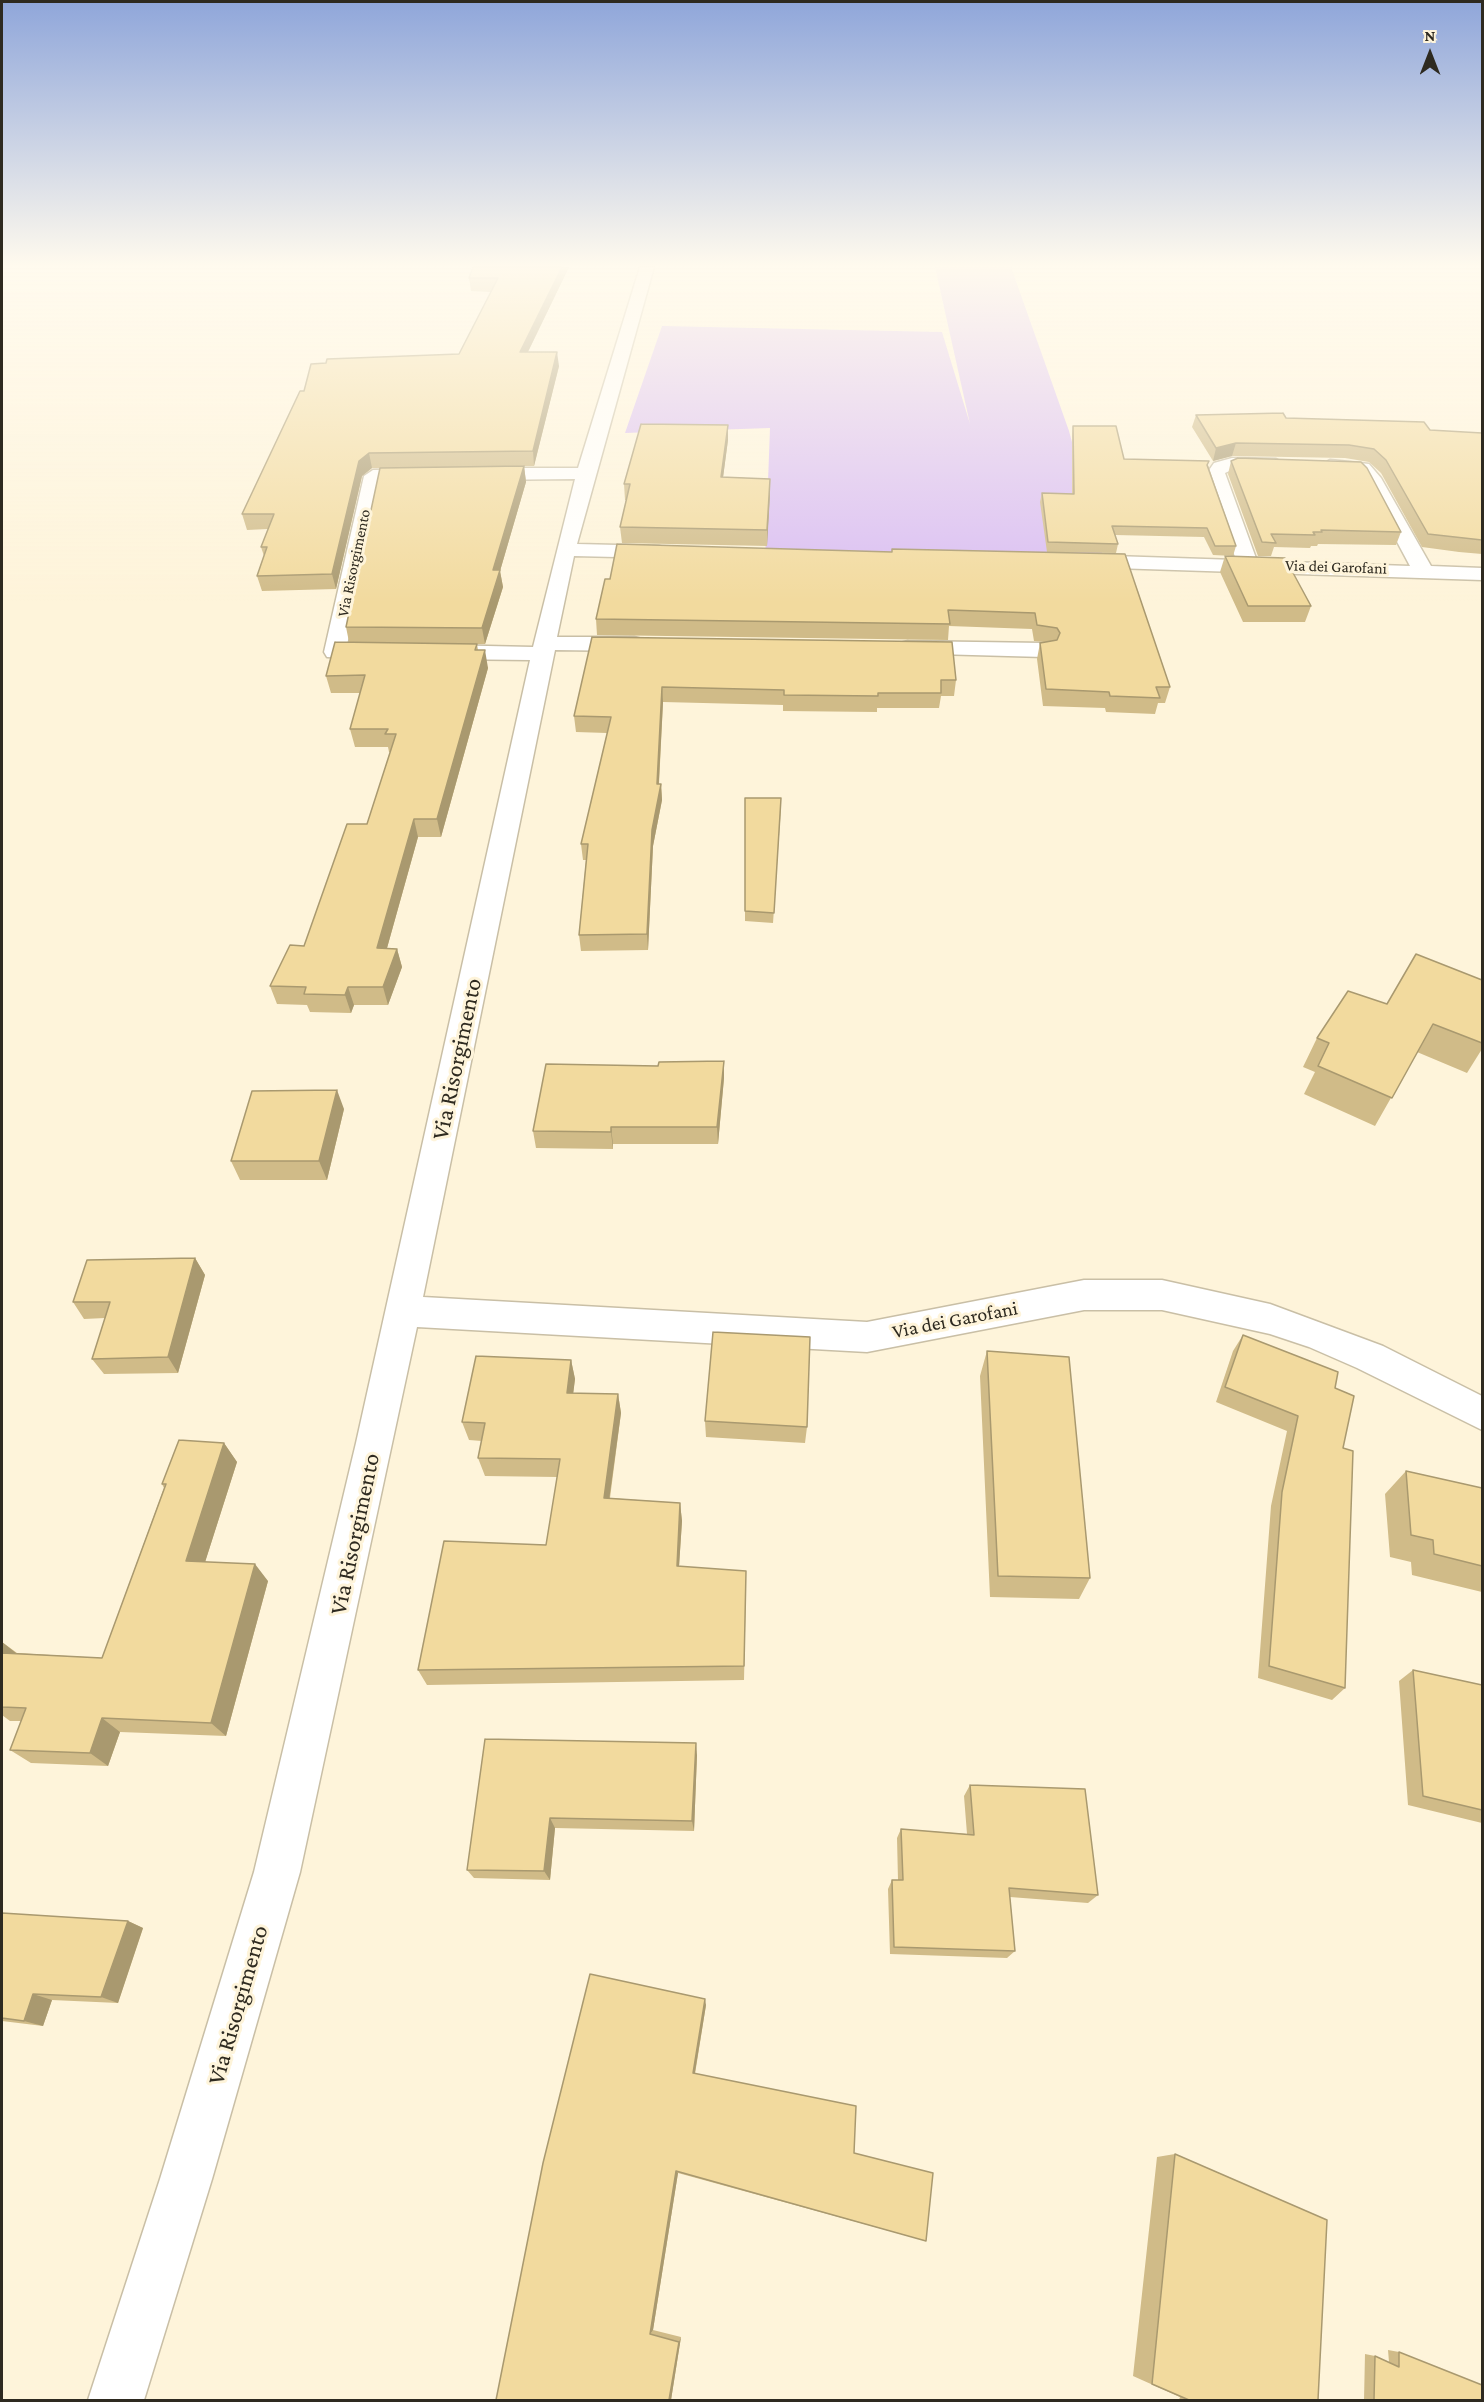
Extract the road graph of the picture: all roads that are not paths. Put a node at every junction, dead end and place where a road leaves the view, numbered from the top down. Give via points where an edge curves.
1 (614, 379) edge
2 (586, 473) junction
3 (441, 475) edge
4 (464, 475) edge
5 (566, 550) junction
6 (682, 553) edge
7 (1059, 560) edge
8 (1248, 564) junction
9 (1423, 570) junction
10 (1482, 574) edge
11 (654, 644) edge
12 (545, 648) junction
13 (890, 648) edge
14 (1044, 650) edge
15 (392, 652) edge
16 (427, 652) edge
17 (403, 1311) junction
18 (1482, 1414) edge
19 (116, 2400) edge

1 - 2 street, Via Risorgimento
2 - 4 street
2 - 5 street, Via Risorgimento
3 - 15 street, Via Risorgimento via 373,476 334,652
5 - 6 street
5 - 12 street, Via Risorgimento
7 - 8 street, Via dei Garofani
8 - 9 street, Via dei Garofani
8 - 9 street, Via dei Garofani via 1216,473 1232,463 1363,468
9 - 10 street, Via dei Garofani
11 - 12 street
12 - 16 street
12 - 17 street, Via Risorgimento
13 - 14 street
17 - 18 street, Via dei Garofani via 867,1337 1083,1295 1162,1295 1270,1319 1320,1336
17 - 19 street, Via Risorgimento via 277,1872 190,2168

